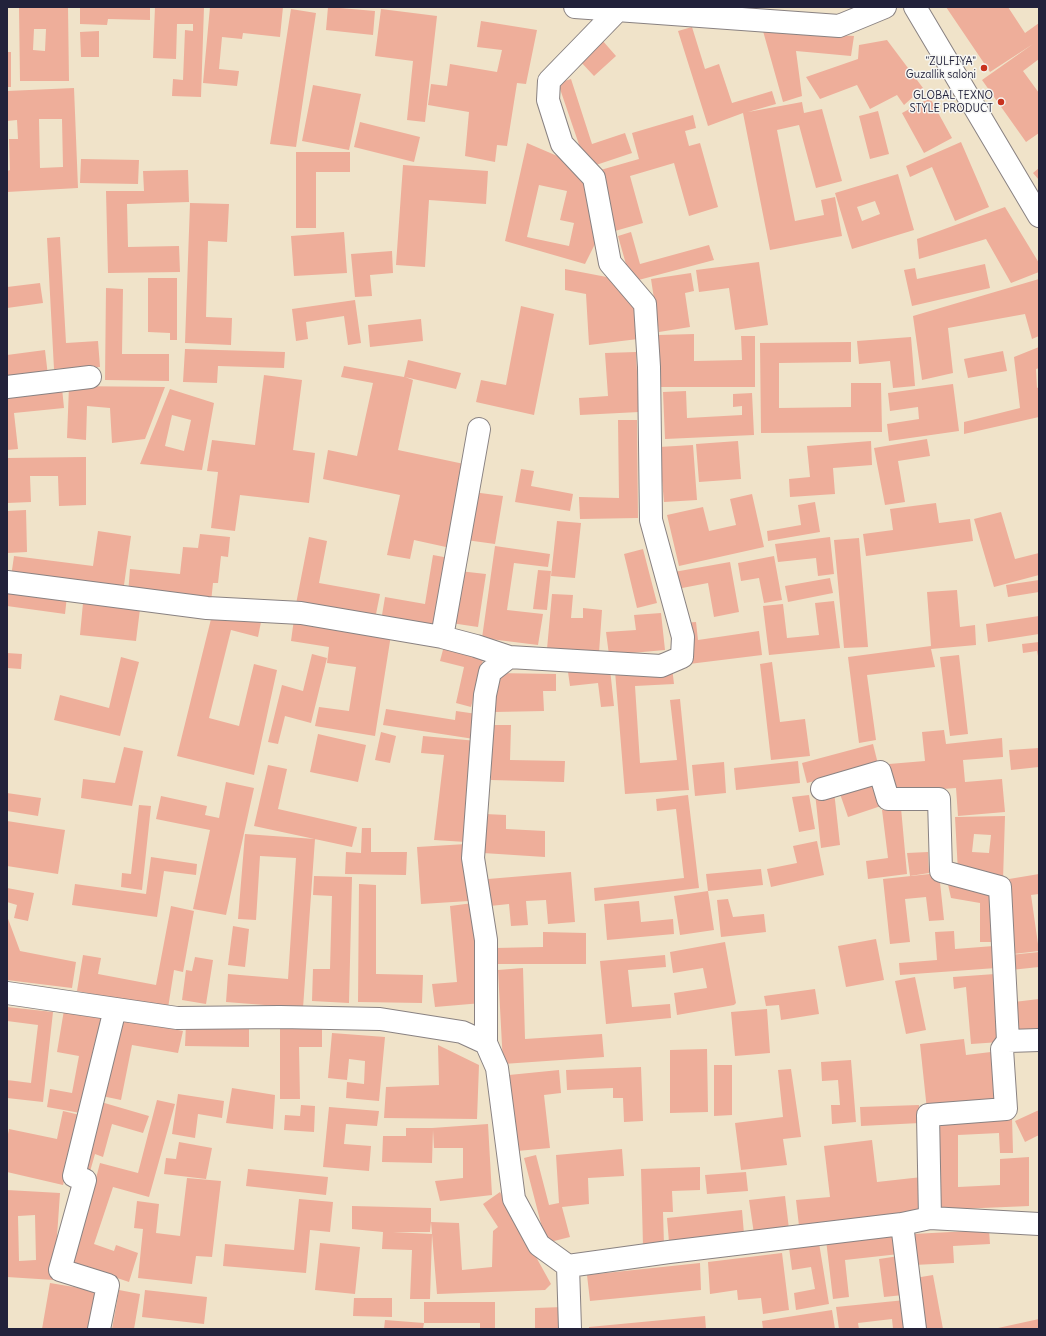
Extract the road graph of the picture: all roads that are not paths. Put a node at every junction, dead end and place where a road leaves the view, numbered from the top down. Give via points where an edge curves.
1 (574, 7) edge
2 (885, 7) edge
3 (916, 7) edge
4 (617, 11) junction
5 (1039, 216) edge
6 (90, 377) dead end
7 (7, 387) edge
8 (479, 429) dead end
9 (7, 582) edge
10 (442, 637) junction
11 (509, 657) junction
12 (822, 789) dead end
13 (7, 993) edge
14 (115, 1008) junction
15 (1008, 1040) junction
16 (1039, 1040) edge
17 (486, 1043) junction
18 (930, 1218) junction
19 (902, 1224) junction
20 (1039, 1224) edge
21 (568, 1266) junction
22 (99, 1329) edge
23 (570, 1329) edge
24 (915, 1329) edge

1 - 4 street
2 - 4 street via 839,26
3 - 5 street
4 - 11 street via 549,80 548,100 562,144 594,178 610,263 645,304 649,367 651,520 683,637 682,657 661,666
6 - 7 street
8 - 10 street
9 - 10 street via 207,608 301,614
10 - 11 street
11 - 17 street via 490,672 485,695 473,858 486,940
12 - 15 street via 880,772 888,799 939,799 941,871 1000,887
13 - 14 street
14 - 17 street via 177,1018 380,1019 462,1032
14 - 22 street via 74,1176 85,1180 60,1270 108,1285
15 - 16 street
15 - 18 street via 1002,1049 1006,1109 928,1115
17 - 21 street via 497,1068 514,1199 539,1245
18 - 19 street
18 - 20 street
19 - 21 street
19 - 24 street
21 - 23 street

